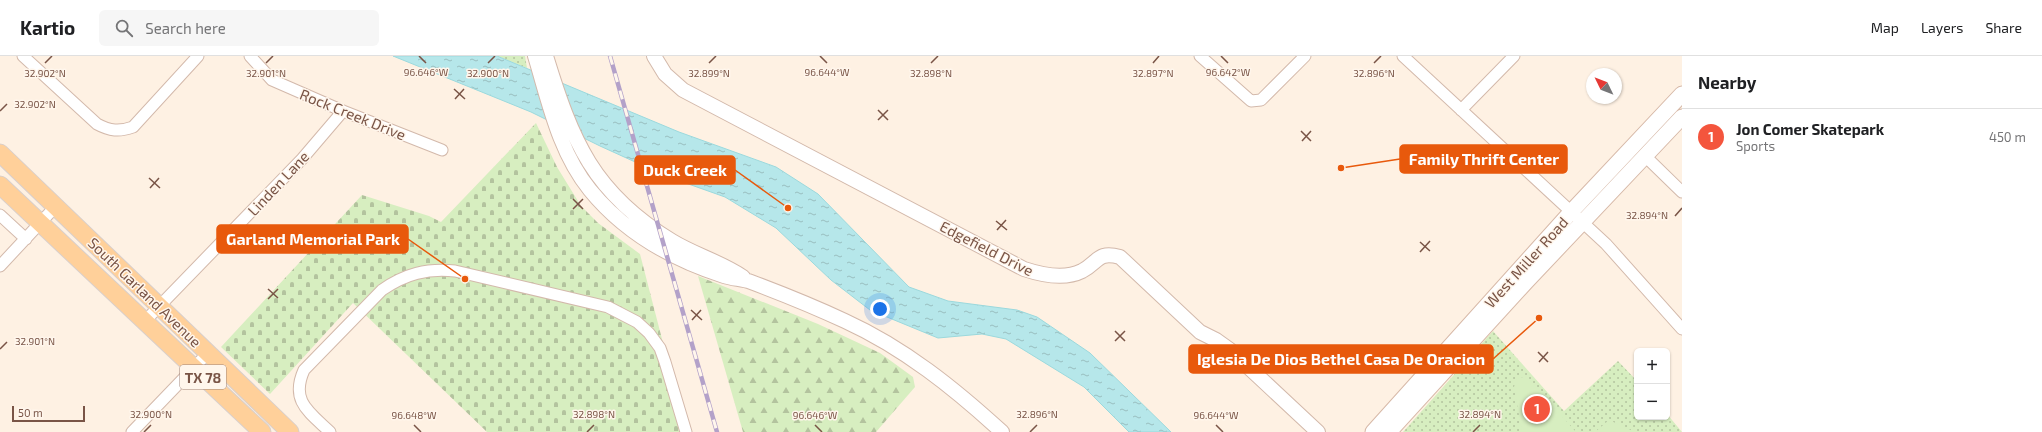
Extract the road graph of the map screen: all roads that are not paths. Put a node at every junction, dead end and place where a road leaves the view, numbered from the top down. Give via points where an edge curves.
1 (23, 56) edge
2 (198, 56) edge
3 (250, 56) edge
4 (535, 56) edge
5 (546, 56) edge
6 (654, 56) edge
7 (1200, 56) edge
8 (1305, 56) edge
9 (1403, 56) edge
10 (1514, 56) edge
11 (1682, 94) edge
12 (1461, 110) junction
13 (343, 111) junction
14 (1682, 117) edge
15 (442, 150) dead end
16 (0, 153) edge
17 (1645, 156) junction
18 (0, 185) edge
19 (1682, 192) edge
20 (56, 206) junction
21 (0, 214) edge
22 (1576, 217) junction
23 (40, 224) junction
24 (26, 239) junction
25 (0, 266) edge
26 (750, 281) junction
27 (159, 306) junction
28 (144, 322) junction
29 (1682, 329) edge
30 (208, 353) junction
31 (193, 368) junction
32 (132, 432) edge
33 (262, 432) edge
34 (290, 432) edge
35 (330, 432) edge
36 (686, 432) edge
37 (1002, 432) edge
38 (1318, 432) edge
39 (1373, 432) edge
40 (1390, 432) edge

1 - 2 street via 98,124 111,131 123,131 133,127
3 - 13 street, Rock Creek Drive via 272,80
4 - 26 street via 553,117 569,156 589,189 618,220 655,247 689,263 726,277
5 - 26 street via 568,124 588,162 607,188 643,221 673,242 730,268
6 - 38 street, Edgefield Drive via 665,74 683,90 1024,269 1041,274 1066,276 1083,271 1098,258 1109,254 1120,257 1200,332 1230,350
7 - 8 street via 1251,101 1261,100
9 - 12 street
10 - 12 street
11 - 22 main road, West Miller Road
12 - 22 street
13 - 15 street, Rock Creek Drive
13 - 27 street, Linden Lane via 302,159
14 - 17 main road, West Miller Road
16 - 20 main road, South Garland Avenue / TX 78
17 - 19 street
17 - 22 main road, West Miller Road
18 - 23 main road, South Garland Avenue / TX 78
20 - 23 street
20 - 27 main road, South Garland Avenue / TX 78
21 - 24 street
22 - 29 street via 1606,244
22 - 39 main road, West Miller Road
22 - 40 main road, West Miller Road
23 - 24 street
23 - 28 main road, South Garland Avenue / TX 78
24 - 25 street
26 - 37 street via 878,338 948,384
27 - 28 street, Linden Lane
27 - 30 main road, South Garland Avenue / TX 78
28 - 31 main road, South Garland Avenue / TX 78
30 - 31 street
30 - 34 main road, South Garland Avenue / TX 78
31 - 32 street
31 - 33 main road, South Garland Avenue / TX 78
35 - 36 street via 306,408 299,396 299,381 304,370 382,290 396,280 418,272 439,269 608,308 637,322 660,348

